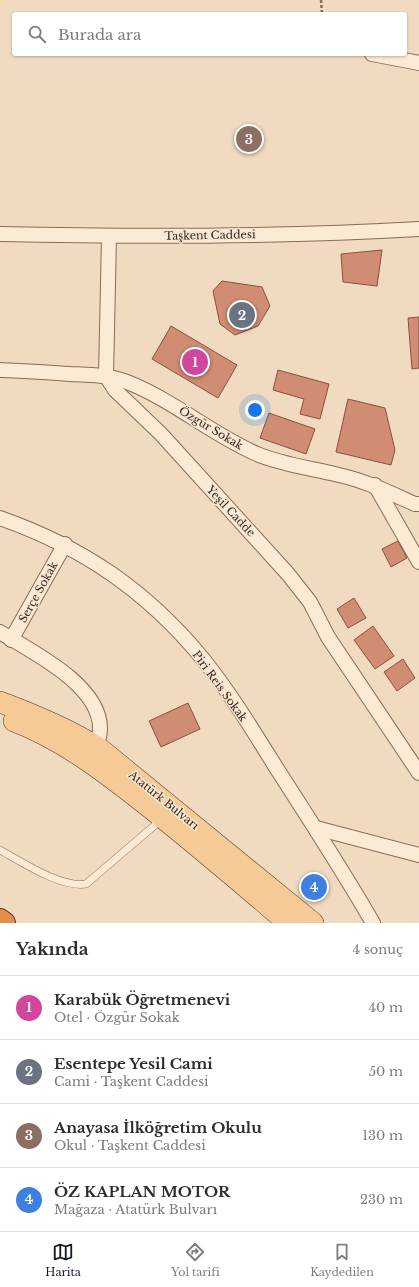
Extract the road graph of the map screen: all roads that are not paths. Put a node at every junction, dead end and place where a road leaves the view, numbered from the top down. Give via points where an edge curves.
1 (382, 56) edge
2 (419, 63) edge
3 (419, 229) edge
4 (0, 234) edge
5 (109, 237) junction
6 (0, 370) edge
7 (106, 376) junction
8 (376, 485) junction
9 (419, 504) edge
10 (0, 518) edge
11 (65, 544) junction
12 (419, 562) edge
13 (6, 636) edge
14 (0, 702) edge
15 (0, 715) edge
16 (97, 747) junction
17 (419, 773) edge
18 (163, 818) junction
19 (316, 828) junction
20 (0, 850) edge
21 (419, 855) edge
22 (0, 920) edge
23 (4, 923) edge
24 (288, 923) edge
25 (313, 923) edge
26 (373, 923) edge

1 - 2 street
3 - 5 street, Taşkent Caddesi via 344,233
4 - 5 street, Taşkent Caddesi
5 - 7 street
6 - 7 street, Özgür Sokak
7 - 8 street, Özgür Sokak via 126,381 158,397 226,439 257,454
7 - 17 street, Yeşil Cadde via 115,390 161,434 288,574 310,602 328,637
8 - 9 street, Özgür Sokak
8 - 12 street
10 - 11 street, Piri Reis Sokak
11 - 13 street, Serçe Sokak
11 - 19 street, Piri Reis Sokak via 121,579 167,619 203,659
13 - 16 street via 58,669 83,690 96,709 100,728
14 - 16 main road, Atatürk Bulvarı via 48,720
15 - 18 main road, Atatürk Bulvarı via 32,728 95,765
16 - 25 main road, Atatürk Bulvarı
18 - 20 lane via 86,884 75,886 41,872
18 - 24 main road, Atatürk Bulvarı
19 - 21 street
19 - 26 street, Piri Reis Sokak
22 - 23 highway

